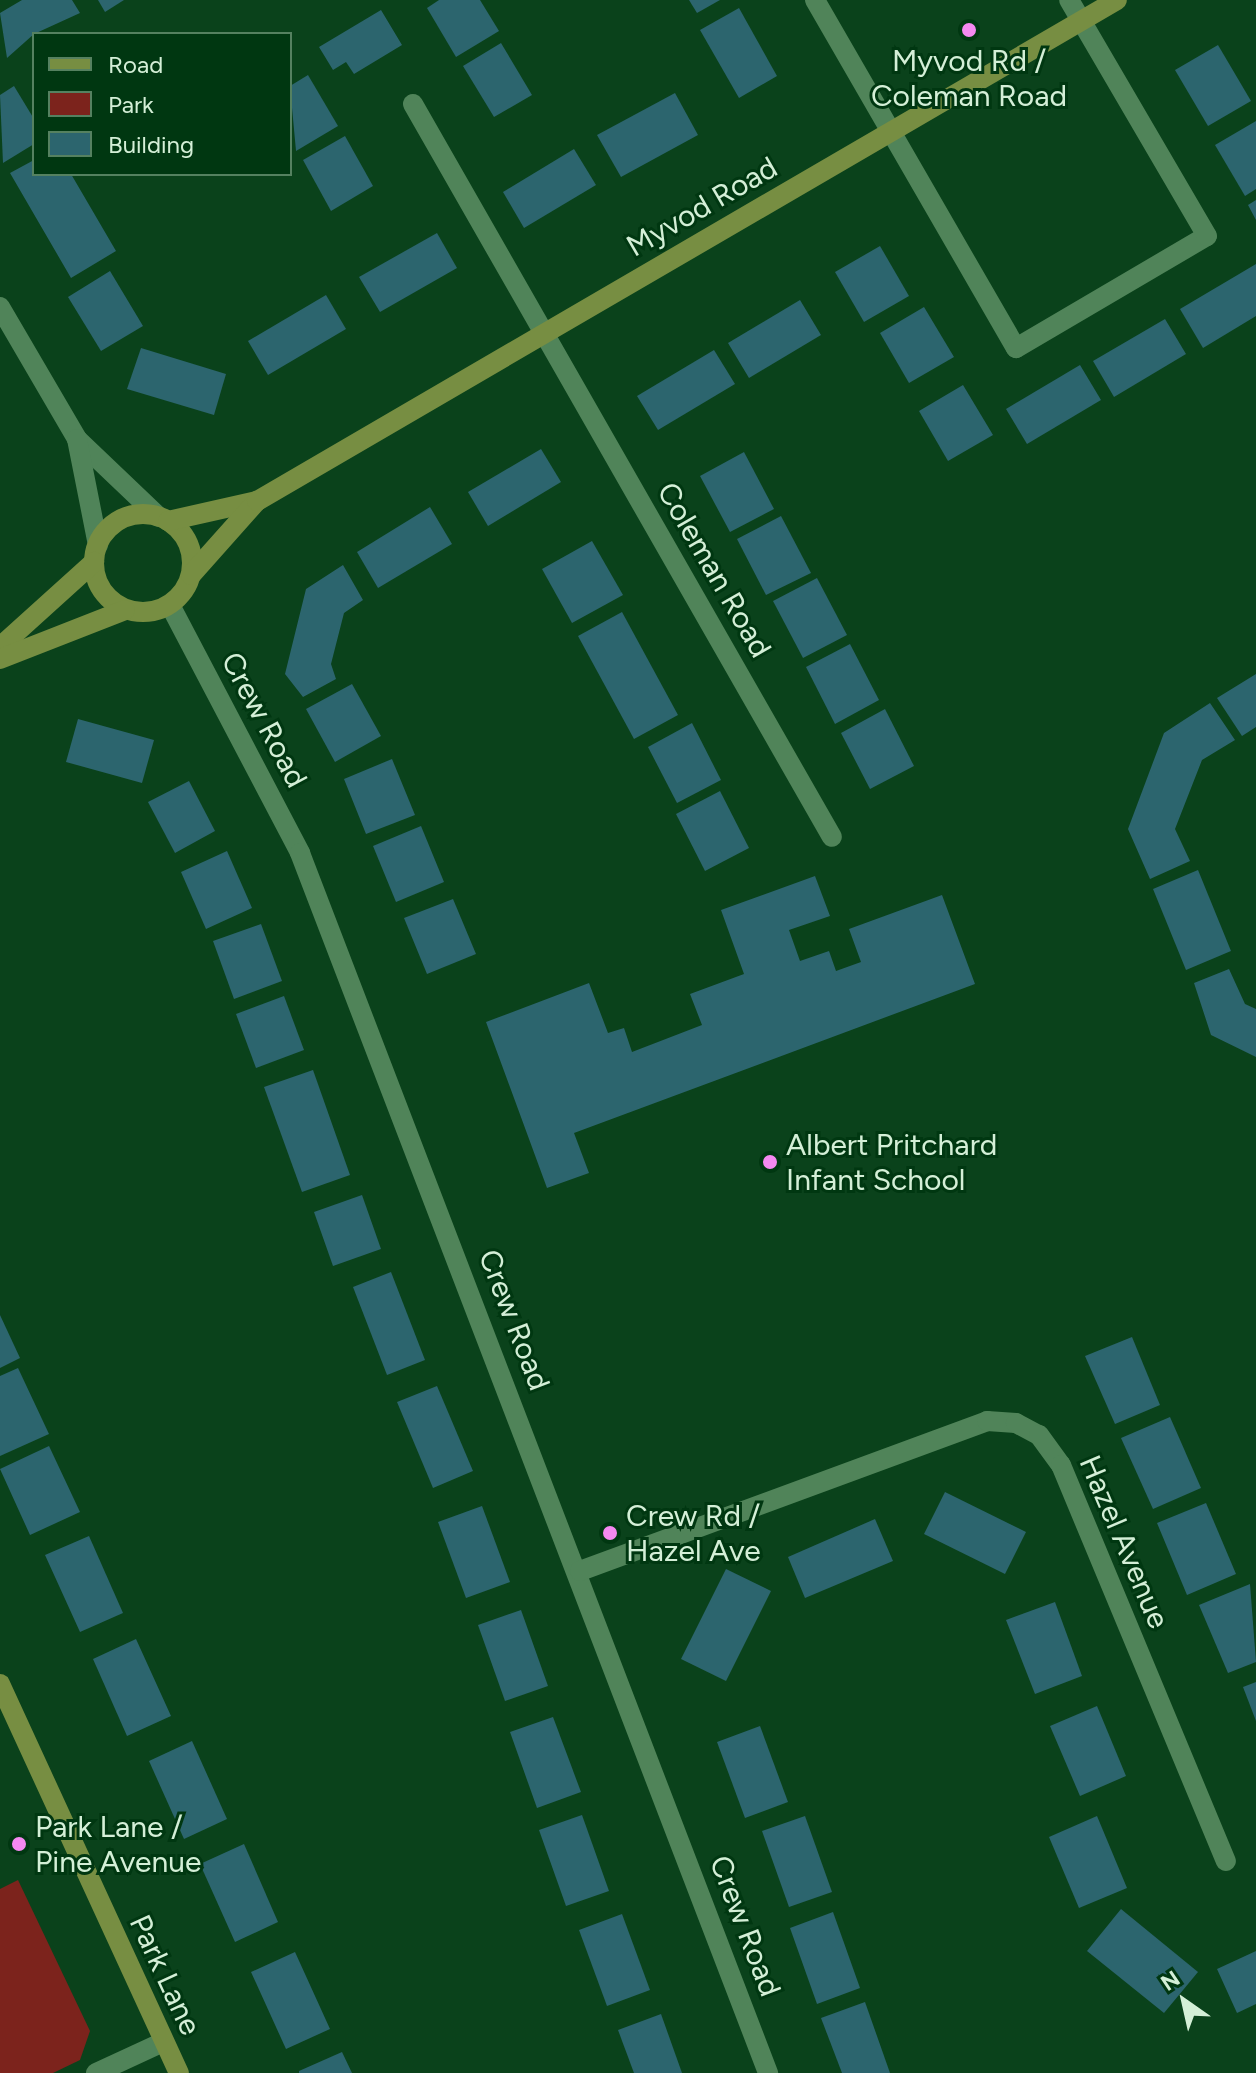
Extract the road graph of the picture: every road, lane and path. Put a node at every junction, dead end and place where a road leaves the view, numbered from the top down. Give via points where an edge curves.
1 (815, 0) edge
2 (1069, 0) edge
3 (1117, 0) edge
4 (1081, 21) junction
5 (413, 104) dead end
6 (890, 133) junction
7 (0, 307) edge
8 (544, 332) junction
9 (77, 439) junction
10 (257, 501) junction
11 (163, 519) junction
12 (96, 554) junction
13 (191, 575) junction
14 (170, 605) junction
15 (125, 610) junction
16 (0, 647) edge
17 (0, 659) edge
18 (832, 837) dead end
19 (580, 1571) junction
20 (0, 1684) edge
21 (1226, 1861) dead end
22 (163, 2042) junction
23 (96, 2073) edge
24 (179, 2073) edge
25 (768, 2073) edge

1 - 6 street
2 - 4 street
3 - 4 street, Myvod Road
4 - 6 street, Myvod Road
4 - 6 street via 1207,236 1139,276 1016,348
5 - 8 street
6 - 8 street, Myvod Road
7 - 9 street
8 - 10 street, Myvod Road
8 - 18 street, Coleman Road
9 - 11 street
9 - 12 street
10 - 11 street, Myvod Road
10 - 13 street, Myvod Road
11 - 12 street via 124,518
11 - 13 street via 190,549
12 - 15 street via 98,584
12 - 16 street
13 - 14 street
14 - 15 street
14 - 19 street, Crew Road via 300,853
15 - 17 street
19 - 21 street, Hazel Avenue via 987,1421 1016,1423 1039,1435 1061,1465
19 - 25 street, Crew Road
20 - 22 street, Park Lane
22 - 23 street
22 - 24 street, Park Lane

